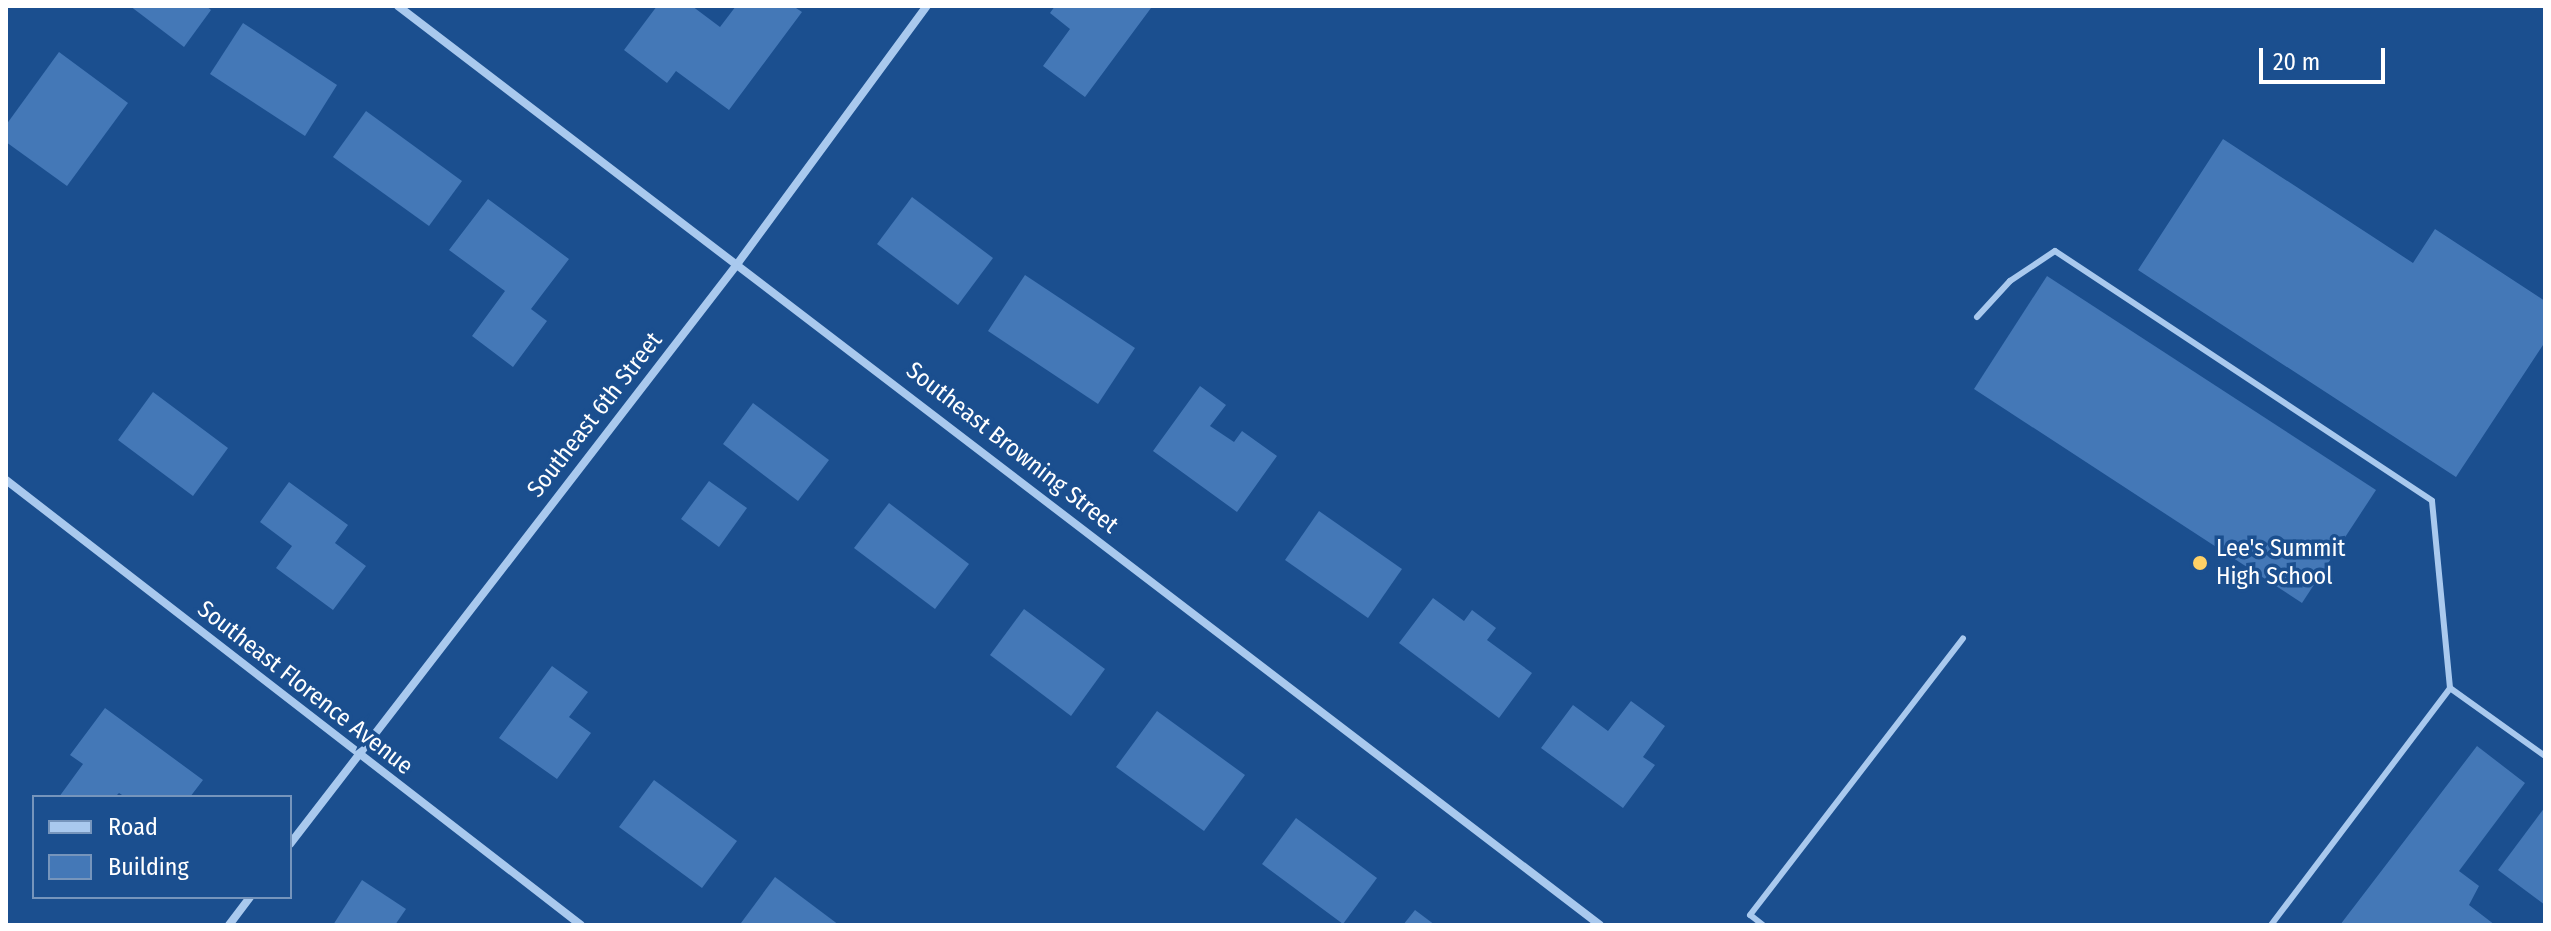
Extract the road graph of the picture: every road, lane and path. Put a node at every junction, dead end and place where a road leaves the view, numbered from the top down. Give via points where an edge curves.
1 (398, 6) edge
2 (927, 6) edge
3 (738, 263) junction
4 (1977, 317) dead end
5 (6, 480) edge
6 (1963, 638) dead end
7 (2450, 688) junction
8 (358, 755) junction
9 (2545, 756) edge
10 (292, 841) edge
11 (248, 899) edge
12 (229, 925) edge
13 (581, 925) edge
14 (1600, 925) edge
15 (1763, 925) edge
16 (2271, 925) edge

1 - 3 street, Southeast Browning Street
2 - 3 street, Southeast 6th Street
3 - 8 street, Southeast 6th Street
3 - 14 street, Southeast Browning Street
4 - 7 lane via 2010,281 2055,251 2432,501
5 - 8 street, Southeast Florence Avenue
6 - 15 lane via 1750,915
7 - 9 lane
7 - 16 lane
8 - 10 street, Southeast 6th Street
8 - 13 street, Southeast Florence Avenue
11 - 12 street

